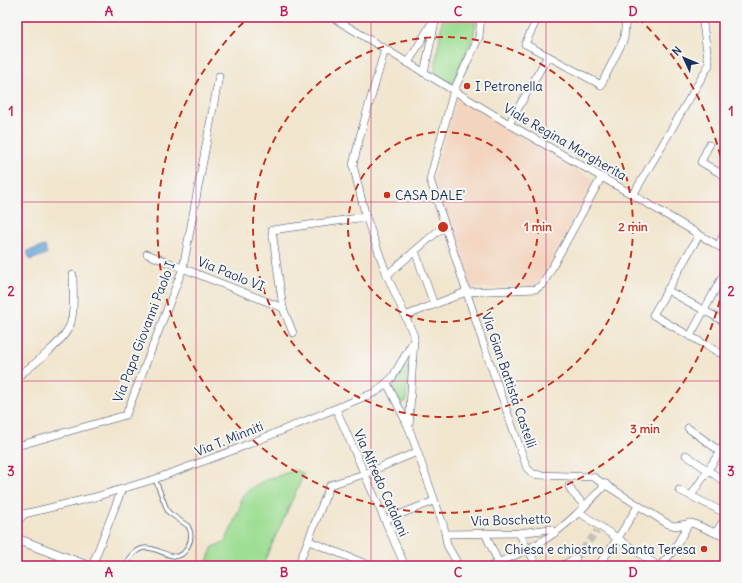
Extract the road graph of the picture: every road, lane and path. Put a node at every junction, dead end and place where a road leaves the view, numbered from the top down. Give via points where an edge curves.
1 (332, 17) edge
2 (435, 17) edge
3 (481, 17) edge
4 (538, 17) edge
5 (626, 17) edge
6 (702, 17) edge
7 (385, 49) junction
8 (548, 56) junction
9 (408, 63) junction
10 (424, 73) junction
11 (219, 76) dead end
12 (454, 90) junction
13 (509, 124) junction
14 (709, 145) dead end
15 (725, 176) edge
16 (601, 178) junction
17 (633, 195) junction
18 (366, 216) junction
19 (444, 225) junction
20 (725, 232) edge
21 (699, 235) junction
22 (718, 246) junction
23 (725, 250) edge
24 (415, 251) junction
25 (147, 254) dead end
26 (183, 268) junction
27 (725, 272) edge
28 (73, 275) dead end
29 (387, 276) junction
30 (667, 290) junction
31 (466, 292) junction
32 (434, 305) junction
33 (283, 308) junction
34 (704, 310) junction
35 (405, 316) junction
36 (725, 322) edge
37 (293, 333) dead end
38 (690, 336) junction
39 (414, 340) junction
40 (725, 356) edge
41 (17, 377) edge
42 (387, 383) junction
43 (336, 409) junction
44 (409, 428) junction
45 (688, 428) dead end
46 (725, 444) edge
47 (17, 446) edge
48 (417, 452) junction
49 (723, 453) edge
50 (686, 455) dead end
51 (707, 470) junction
52 (364, 474) junction
53 (155, 479) junction
54 (725, 482) edge
55 (606, 484) junction
56 (569, 486) dead end
57 (122, 489) junction
58 (679, 490) dead end
59 (691, 496) junction
60 (434, 501) junction
61 (585, 506) junction
62 (638, 506) junction
63 (579, 512) junction
64 (725, 512) edge
65 (20, 513) edge
66 (725, 519) edge
67 (385, 520) junction
68 (17, 523) edge
69 (689, 523) junction
70 (485, 533) junction
71 (519, 533) junction
72 (554, 533) junction
73 (715, 533) junction
74 (446, 534) junction
75 (725, 537) edge
76 (618, 538) junction
77 (17, 539) edge
78 (309, 541) junction
79 (528, 549) junction
80 (576, 558) tunnel mouth
81 (500, 564) edge
82 (87, 566) edge
83 (92, 566) edge
84 (125, 566) edge
85 (299, 566) edge
86 (371, 566) edge
87 (405, 566) edge
88 (459, 566) edge
89 (491, 566) edge
90 (537, 566) edge
91 (561, 566) edge
92 (598, 566) edge
93 (659, 566) edge

1 - 7 street, Viale Regina Margherita
2 - 9 street
2 - 10 street
3 - 12 street, Via Gian Battista Castelli via 479,37
4 - 8 street via 525,44
5 - 8 street via 624,39 601,85
6 - 17 street via 709,65
7 - 9 street, Viale Regina Margherita
7 - 18 street via 353,165
8 - 13 street
9 - 10 street, Viale Regina Margherita
10 - 12 street, Viale Regina Margherita
11 - 26 street, Via Papa Giovanni Paolo I
12 - 13 street, Viale Regina Margherita
12 - 19 street, Via Gian Battista Castelli via 430,179
13 - 16 street, Viale Regina Margherita
14 - 15 street via 701,162
16 - 17 street, Viale Regina Margherita
16 - 31 street via 543,284 536,289
17 - 21 street, Viale Regina Margherita
18 - 29 street
18 - 33 street via 272,230
19 - 24 street
19 - 31 street, Via Gian Battista Castelli
20 - 22 street
21 - 22 street, Viale Regina Margherita
21 - 30 street
22 - 23 street, Viale Regina Margherita
24 - 29 street
24 - 32 street
25 - 26 street, Via Paolo VI
26 - 33 street, Via Paolo VI
26 - 47 street, Via Papa Giovanni Paolo I via 126,415
27 - 34 street
28 - 41 street via 74,305 70,323 47,353
29 - 35 street
30 - 34 street
30 - 38 street via 653,315
31 - 32 street
31 - 55 street, Via Gian Battista Castelli via 527,468 540,476 593,476
32 - 35 street
33 - 37 street
34 - 36 street
34 - 38 street
35 - 39 street
38 - 40 street
39 - 42 street, Via T. Minniti via 399,368
39 - 44 street
42 - 43 street, Via T. Minniti via 376,392
42 - 44 street
43 - 52 street, Via Alfredo Catalani
43 - 53 street, Via T. Minniti
44 - 48 street
45 - 49 street
46 - 49 street
48 - 52 street
48 - 60 street
49 - 51 street
50 - 51 street
51 - 54 street
51 - 59 street
52 - 67 street, Via Alfredo Catalani
52 - 78 street via 330,485
53 - 57 street, Via T. Minniti
53 - 84 lane via 168,512 188,526 192,536 183,554 171,556 144,548 131,555
55 - 61 street, Via Boschetto
55 - 62 street, Via Gian Battista Castelli
56 - 61 street
57 - 65 street, Via T. Minniti
57 - 83 street
58 - 59 street
59 - 64 street
60 - 67 street
60 - 74 street
61 - 63 street, Via Boschetto
62 - 69 street, Via Gian Battista Castelli via 670,525
62 - 76 street
63 - 72 street, Via Boschetto
63 - 76 street via 598,529
65 - 68 street
66 - 73 street
67 - 87 street, Via Alfredo Catalani
69 - 73 street, Via Gian Battista Castelli
69 - 93 street via 674,550
70 - 71 street, Via Boschetto
70 - 74 street, Via Boschetto
70 - 81 street
71 - 72 street, Via Boschetto via 550,529
71 - 79 street
72 - 79 street
73 - 75 street, Via Gian Battista Castelli
74 - 88 street via 447,545
76 - 92 street
76 - 93 street
77 - 82 street
78 - 85 street
78 - 86 street
79 - 81 street
79 - 90 street
80 - 91 street
81 - 89 street

